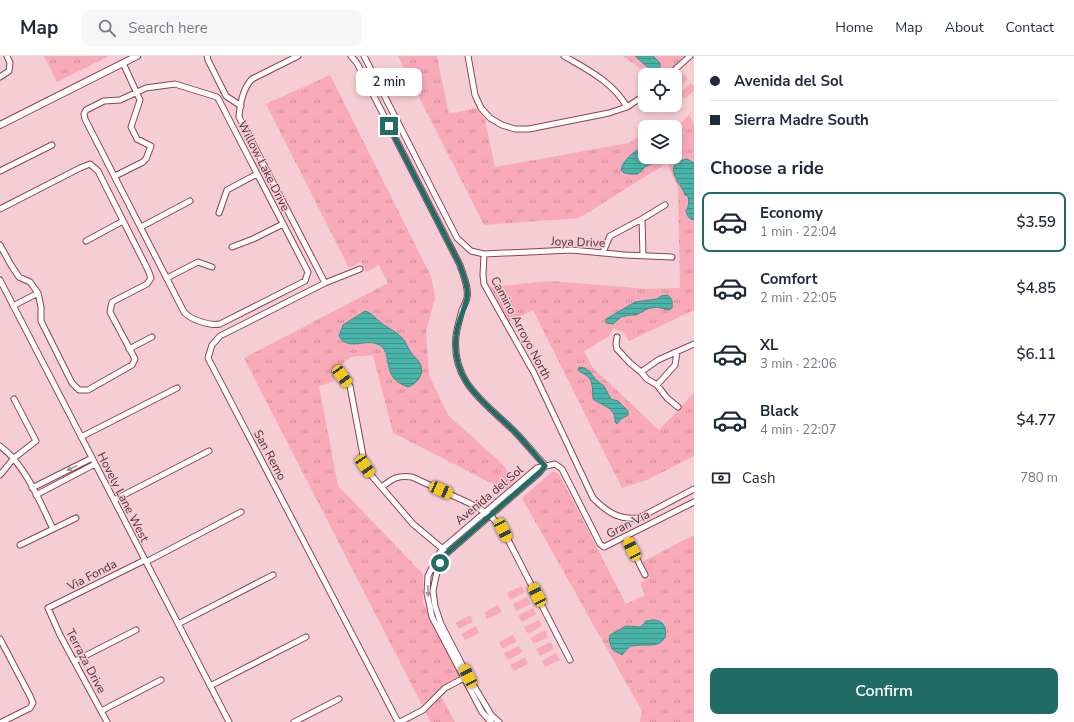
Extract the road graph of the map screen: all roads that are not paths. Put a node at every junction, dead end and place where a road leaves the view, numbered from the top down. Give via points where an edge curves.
1 (7, 56) edge
2 (137, 56) edge
3 (207, 56) edge
4 (298, 56) edge
5 (351, 56) edge
6 (364, 56) edge
7 (468, 56) edge
8 (564, 56) edge
9 (690, 56) edge
10 (123, 63) junction
11 (677, 68) edge
12 (0, 77) edge
13 (138, 92) junction
14 (638, 100) edge
15 (241, 106) junction
16 (627, 107) junction
17 (0, 125) edge
18 (52, 144) dead end
19 (0, 171) edge
20 (258, 174) junction
21 (115, 176) junction
22 (190, 201) dead end
23 (665, 204) dead end
24 (0, 209) edge
25 (219, 213) dead end
26 (642, 219) junction
27 (122, 221) junction
28 (283, 224) junction
29 (141, 227) junction
30 (86, 241) dead end
31 (0, 245) edge
32 (232, 247) dead end
33 (603, 252) junction
34 (484, 254) junction
35 (643, 255) junction
36 (672, 257) dead end
37 (212, 267) dead end
38 (360, 269) dead end
39 (167, 278) junction
40 (0, 280) edge
41 (325, 283) junction
42 (38, 293) junction
43 (13, 306) junction
44 (152, 337) dead end
45 (617, 337) dead end
46 (694, 344) edge
47 (130, 348) junction
48 (677, 352) junction
49 (641, 372) junction
50 (342, 376) dead end
51 (657, 385) junction
52 (177, 388) dead end
53 (14, 399) dead end
54 (678, 407) dead end
55 (81, 437) junction
56 (0, 446) edge
57 (209, 450) dead end
58 (14, 458) junction
59 (92, 458) junction
60 (95, 464) junction
61 (545, 466) junction
62 (0, 475) edge
63 (53, 478) junction
64 (57, 484) junction
65 (382, 487) junction
66 (32, 488) junction
67 (694, 490) edge
68 (36, 495) junction
69 (114, 500) junction
70 (694, 502) edge
71 (241, 512) dead end
72 (484, 512) junction
73 (490, 515) junction
74 (76, 518) dead end
75 (53, 529) junction
76 (626, 536) junction
77 (20, 545) dead end
78 (442, 548) junction
79 (447, 553) junction
80 (145, 561) junction
81 (274, 575) dead end
82 (645, 575) dead end
83 (48, 608) joint
84 (178, 624) junction
85 (136, 630) dead end
86 (306, 637) dead end
87 (0, 639) edge
88 (570, 660) dead end
89 (75, 661) junction
90 (466, 677) junction
91 (161, 680) dead end
92 (210, 686) junction
93 (339, 699) dead end
94 (101, 711) junction
95 (2, 722) edge
96 (107, 722) edge
97 (229, 722) edge
98 (294, 722) edge
99 (399, 722) edge
100 (490, 722) edge
101 (499, 722) edge

1 - 12 street via 10,67 7,73
2 - 10 main road
3 - 15 street via 226,96
4 - 15 street via 248,83
5 - 61 street via 357,63 460,265 466,282 467,297 456,336 459,369 464,380 471,391 515,432
6 - 34 street via 457,238 471,251
7 - 16 street via 475,95 481,108 490,118 502,125 515,129 529,129 610,113
8 - 16 street via 608,83
9 - 11 street
10 - 13 street
10 - 17 main road
13 - 20 street, Willow Lake Drive via 146,88 175,84 217,97
13 - 21 street via 140,100 131,127 137,139 151,146 143,162
13 - 21 street, Willow Lake Drive via 120,100 104,101 92,106 84,114
14 - 16 street
15 - 41 street via 239,117
18 - 19 street
20 - 25 street via 227,190
20 - 28 street, Willow Lake Drive
21 - 29 street, Willow Lake Drive
22 - 29 street
23 - 26 street
24 - 27 street via 90,164 98,171
26 - 33 street via 610,236
26 - 35 street
27 - 30 street
27 - 47 street via 150,278 147,284 112,302 110,312
28 - 32 street
28 - 39 street, Willow Lake Drive via 308,272 305,281 220,324 215,325 187,315
29 - 39 street, Willow Lake Drive
31 - 42 street via 19,278 30,282
33 - 34 street, Joya Drive via 572,250
33 - 35 street, Joya Drive
34 - 67 street, Camino Arroyo North via 484,284 534,373 593,498 604,510 616,516 639,518
35 - 36 street, Joya Drive
37 - 39 street via 198,262
38 - 41 street, San Remo
40 - 43 street, Hovely Lane West
41 - 99 street, San Remo via 220,336 212,344 208,358
42 - 43 street
42 - 47 street via 41,321 72,383 79,390 88,390 132,365 135,359
43 - 55 street, Hovely Lane West
44 - 47 street
45 - 49 street via 617,349
46 - 48 street
48 - 49 street via 658,360
48 - 51 street via 675,366
49 - 51 street
50 - 65 street via 350,386 365,466
51 - 54 street
52 - 55 street
53 - 58 street via 36,441
55 - 59 street, Hovely Lane West
56 - 58 street
57 - 69 street
58 - 62 street
58 - 66 street
59 - 60 street, Hovely Lane West
59 -> 63 street
60 - 64 street
60 - 69 street, Hovely Lane West
61 - 72 street, Avenida del Sol via 537,468
61 - 73 street, Avenida del Sol
61 - 76 street, Gran Via via 555,464 562,469 600,544 604,547
63 - 64 street
63 - 66 street
64 - 68 street
65 - 72 street via 398,477 412,477
65 - 78 street via 413,524
66 - 68 street
68 - 75 street
69 - 80 street, Hovely Lane West
70 - 76 street, Gran Via
71 - 80 street, Via Fonda
72 - 73 street
72 - 78 street, Avenida del Sol
73 - 79 street, Avenida del Sol
73 - 88 street via 503,530
74 - 75 street
75 - 77 street
76 - 82 street
78 - 79 street
78 -> 90 street, Avenida del Sol via 428,576 427,593 432,617
79 - 90 street, Avenida del Sol via 440,563 436,576 433,591 435,606
80 - 83 street, Via Fonda
80 - 84 street, Hovely Lane West
81 - 84 street
83 - 89 street, Terraza Drive
84 - 92 street, Hovely Lane West
85 - 89 street
86 - 92 street
87 - 95 street via 33,703 30,708
89 - 94 street, Terraza Drive
90 - 99 street via 445,688 423,710
90 - 100 street, Avenida del Sol via 482,712
90 - 101 street, Avenida del Sol via 492,716
91 - 94 street
92 - 97 street, Hovely Lane West
93 - 98 street
94 - 96 street, Terraza Drive

